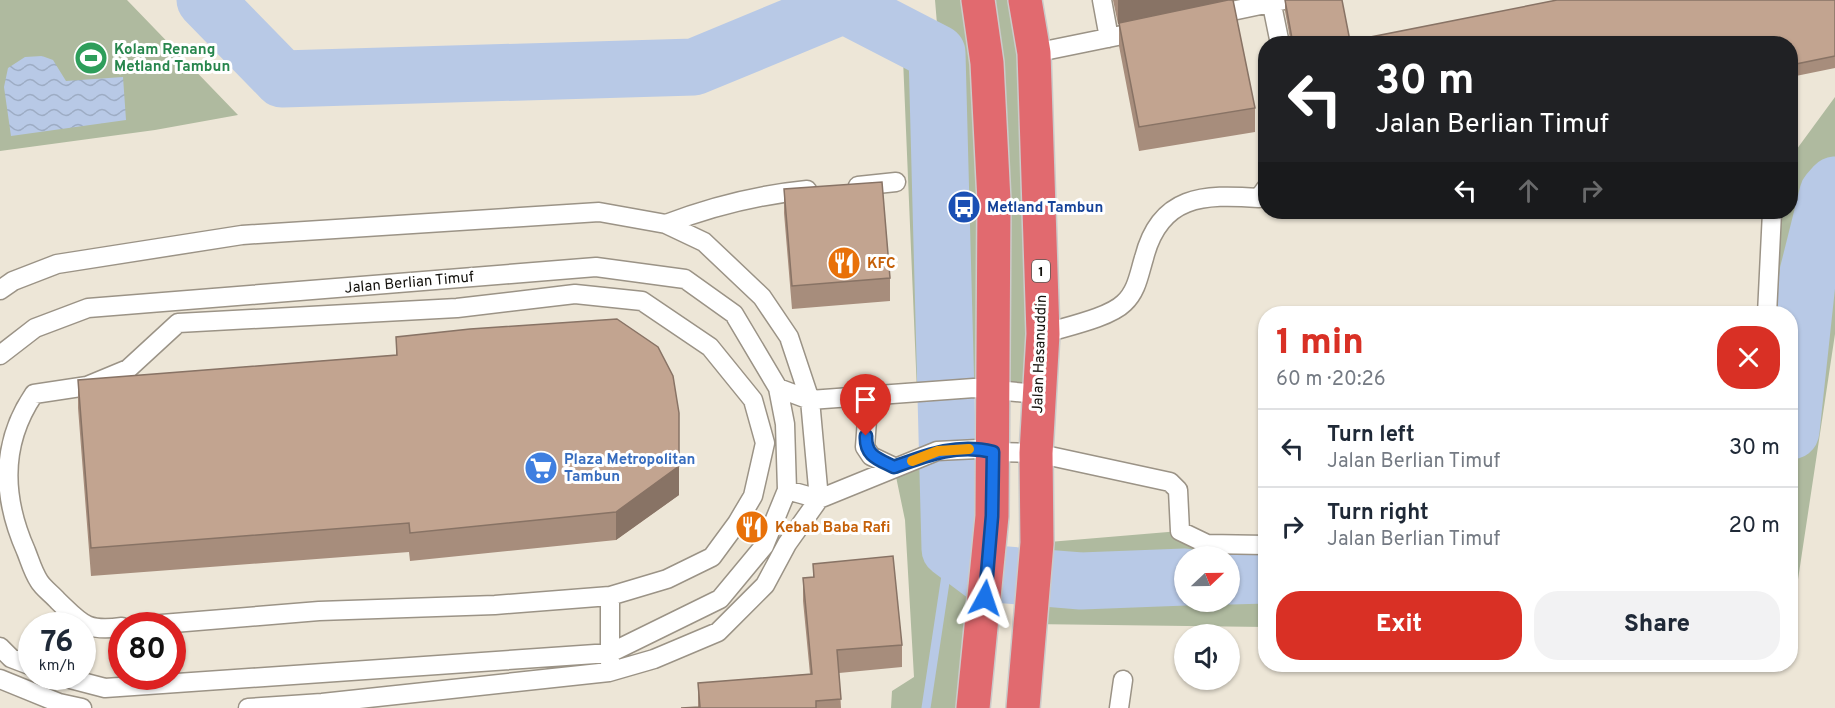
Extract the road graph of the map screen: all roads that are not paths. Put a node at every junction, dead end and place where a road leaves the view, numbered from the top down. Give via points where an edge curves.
1 (978, 0) edge
2 (1025, 0) edge
3 (1102, 0) edge
4 (1276, 1) edge
5 (1190, 20) edge
6 (1155, 28) edge
7 (1279, 36) edge
8 (1109, 39) junction
9 (1034, 53) junction
10 (897, 182) dead end
11 (1258, 198) edge
12 (1772, 219) edge
13 (666, 224) junction
14 (0, 290) edge
15 (1767, 306) edge
16 (1043, 334) junction
17 (0, 355) edge
18 (778, 388) junction
19 (983, 389) junction
20 (1038, 394) junction
21 (878, 395) junction
22 (810, 400) junction
23 (985, 451) junction
24 (1036, 453) junction
25 (894, 467) junction
26 (788, 490) junction
27 (819, 499) junction
28 (1258, 545) edge
29 (610, 596) junction
30 (186, 622) edge
31 (108, 629) edge
32 (0, 647) edge
33 (610, 653) junction
34 (18, 660) edge
35 (609, 672) junction
36 (0, 679) edge
37 (1123, 680) dead end
38 (96, 686) edge
39 (82, 708) edge
40 (248, 708) edge
41 (973, 708) edge
42 (1023, 708) edge
43 (1119, 708) edge

1 - 19 highway via 987,63 994,201
2 - 9 highway, Jalan Hasanuddin / 1
3 - 8 lane
4 - 5 lane
4 - 7 lane
6 - 8 lane
8 - 9 lane
9 - 16 highway, Jalan Hasanuddin / 1
10 - 13 lane via 744,198
11 - 16 lane via 1204,197 1174,209 1150,233 1137,282 1122,305
12 - 15 lane
13 - 14 lane via 598,212 242,235 57,264
13 - 22 lane via 704,242 762,297 789,337
16 - 20 highway, Jalan Hasanuddin / 1
17 - 18 lane, Jalan Berlian Timuf via 35,328 88,308 596,267 685,279 734,314
18 - 22 lane
18 - 26 lane, Jalan Berlian Timuf via 785,424
19 - 20 lane
19 - 21 lane
19 - 23 highway
20 - 24 highway, Jalan Hasanuddin / 1
21 - 22 lane
21 - 25 lane via 869,414 865,447 871,456
22 - 27 lane
23 - 24 lane
23 - 25 lane via 938,451
23 - 41 highway via 992,516
24 - 28 lane via 1170,482 1178,490 1180,531 1207,544
24 - 42 highway, Jalan Hasanuddin / 1 via 1037,543
25 - 27 lane
26 - 27 lane
26 - 33 lane, Jalan Berlian Timuf via 764,546 720,599
27 - 35 lane via 787,544 765,585 718,632 654,659
29 - 30 lane
29 - 31 lane via 666,579 712,557 753,496 765,442 753,400 710,347 642,302 575,294 457,308 178,323 128,369 87,386 34,394 13,431 7,468 9,505 18,535 39,582 81,625
29 - 33 lane
32 - 34 lane
33 - 35 lane
33 - 38 lane, Jalan Berlian Timuf
35 - 40 lane
36 - 39 lane
37 - 43 lane

